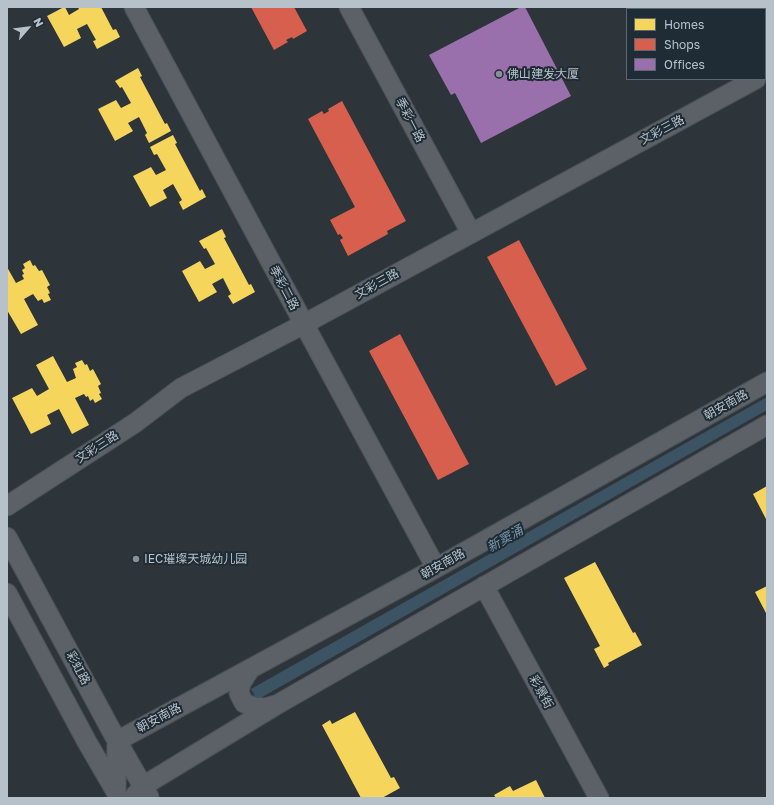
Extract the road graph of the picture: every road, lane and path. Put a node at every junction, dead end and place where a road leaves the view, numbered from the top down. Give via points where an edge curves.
1 (134, 7) edge
2 (349, 7) edge
3 (754, 80) edge
4 (471, 233) junction
5 (304, 324) junction
6 (767, 382) edge
7 (767, 425) edge
8 (7, 506) edge
9 (7, 537) edge
10 (436, 568) junction
11 (484, 586) junction
12 (7, 593) edge
13 (250, 669) junction
14 (278, 704) junction
15 (117, 741) junction
16 (132, 794) edge
17 (599, 798) edge

1 - 5 street, 季彩二路
2 - 4 street, 季彩一路
3 - 4 street, 文彩三路
4 - 5 street, 文彩三路
5 - 8 street, 文彩三路 via 182,388 135,423
5 - 10 street, 季彩二路
6 - 10 street, 朝安南路
7 - 11 street
9 - 15 street, 彩虹路
10 - 13 street, 朝安南路
11 - 14 street
11 - 17 street, 彩景街
12 - 16 street via 87,742
13 - 14 street via 241,683 239,693 244,703 265,708
13 - 15 street, 朝安南路
14 - 16 street
15 - 16 street, 彩虹路
15 - 16 street

